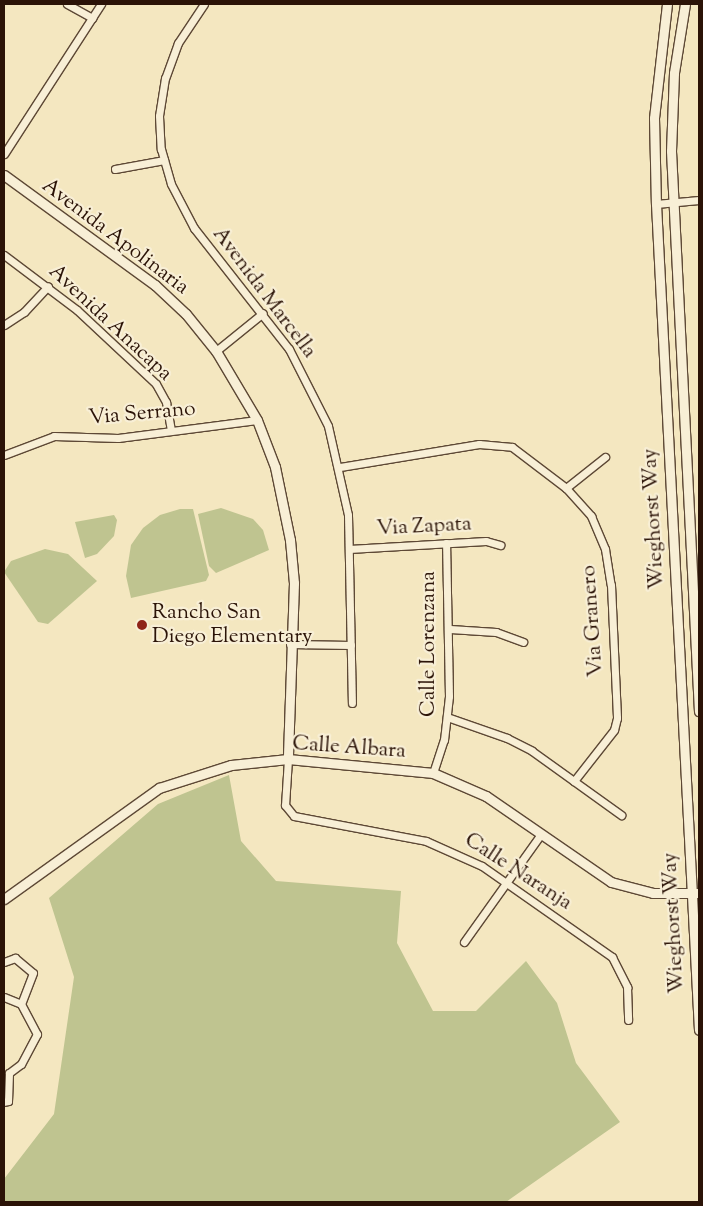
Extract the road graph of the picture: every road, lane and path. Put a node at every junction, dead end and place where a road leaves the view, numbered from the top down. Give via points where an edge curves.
1 (67, 4) edge
2 (101, 4) edge
3 (204, 4) edge
4 (667, 4) edge
5 (685, 4) edge
6 (92, 18) junction
7 (4, 154) edge
8 (164, 160) junction
9 (115, 169) dead end
10 (4, 175) edge
11 (699, 200) edge
12 (675, 203) junction
13 (656, 204) junction
14 (4, 255) edge
15 (48, 286) junction
16 (263, 313) junction
17 (4, 325) edge
18 (216, 350) junction
19 (257, 420) junction
20 (172, 430) junction
21 (4, 455) edge
22 (605, 457) dead end
23 (340, 467) junction
24 (566, 488) junction
25 (446, 544) junction
26 (500, 545) dead end
27 (349, 549) junction
28 (450, 629) junction
29 (523, 642) dead end
30 (290, 644) junction
31 (351, 645) junction
32 (352, 703) dead end
33 (699, 711) edge
34 (447, 717) junction
35 (288, 759) junction
36 (434, 773) junction
37 (574, 781) junction
38 (621, 815) dead end
39 (541, 834) junction
40 (506, 882) junction
41 (695, 893) edge
42 (4, 899) edge
43 (464, 942) dead end
44 (4, 962) edge
45 (4, 997) edge
46 (20, 1004) junction
47 (628, 1020) dead end
48 (699, 1030) edge
49 (4, 1102) edge

1 - 6 street
2 - 6 street
3 - 8 street, Avenida Marcella via 178,43 165,78 159,116
4 - 13 street, Wieghorst Way via 654,118
5 - 12 street, Wieghorst Way via 674,73
6 - 7 street
8 - 9 street
8 - 16 street, Avenida Marcella via 171,184 194,228
10 - 18 street, Avenida Apolinaria via 155,285
11 - 12 street
12 - 13 street
12 - 33 street, Wieghorst Way
13 - 41 street, Wieghorst Way
14 - 15 street, Avenida Anacapa
15 - 17 street via 19,317
15 - 20 street, Avenida Anacapa via 156,384 166,402
16 - 18 street
16 - 23 street, Avenida Marcella via 317,398
18 - 19 street, Avenida Apolinaria
19 - 20 street, Via Serrano
19 - 30 street, Avenida Apolinaria via 275,467 290,540 294,584
20 - 21 street, Via Serrano via 118,438 54,436
22 - 24 street
23 - 24 street, Via Granero via 494,444 512,447
23 - 27 street, Avenida Marcella via 348,515
24 - 37 street, Via Granero via 591,516 605,549 618,718 614,730
25 - 26 street, Via Zapata via 486,541
25 - 27 street, Via Zapata
25 - 28 street, Calle Lorenzana
27 - 31 street, Avenida Marcella
28 - 29 street via 496,632
28 - 34 street, Calle Lorenzana
30 - 31 street
30 - 35 street, Avenida Apolinaria
31 - 32 street, Avenida Marcella
34 - 36 street, Calle Lorenzana
34 - 37 street via 507,738
35 - 36 street, Calle Albara
35 - 40 street, Calle Naranja via 285,804 294,816 426,840 470,858
35 - 42 street, Calle Albara via 231,765 159,788
36 - 39 street, Calle Albara via 486,796
37 - 38 street
39 - 40 street
39 - 41 street, Calle Albara via 590,871 616,884 648,892
40 - 43 street
40 - 47 street, Calle Naranja via 612,957 627,987
41 - 48 street, Wieghorst Way
44 - 46 street via 15,958 33,973 34,980
45 - 46 street
46 - 49 street via 37,1034 20,1064 9,1073 8,1101

